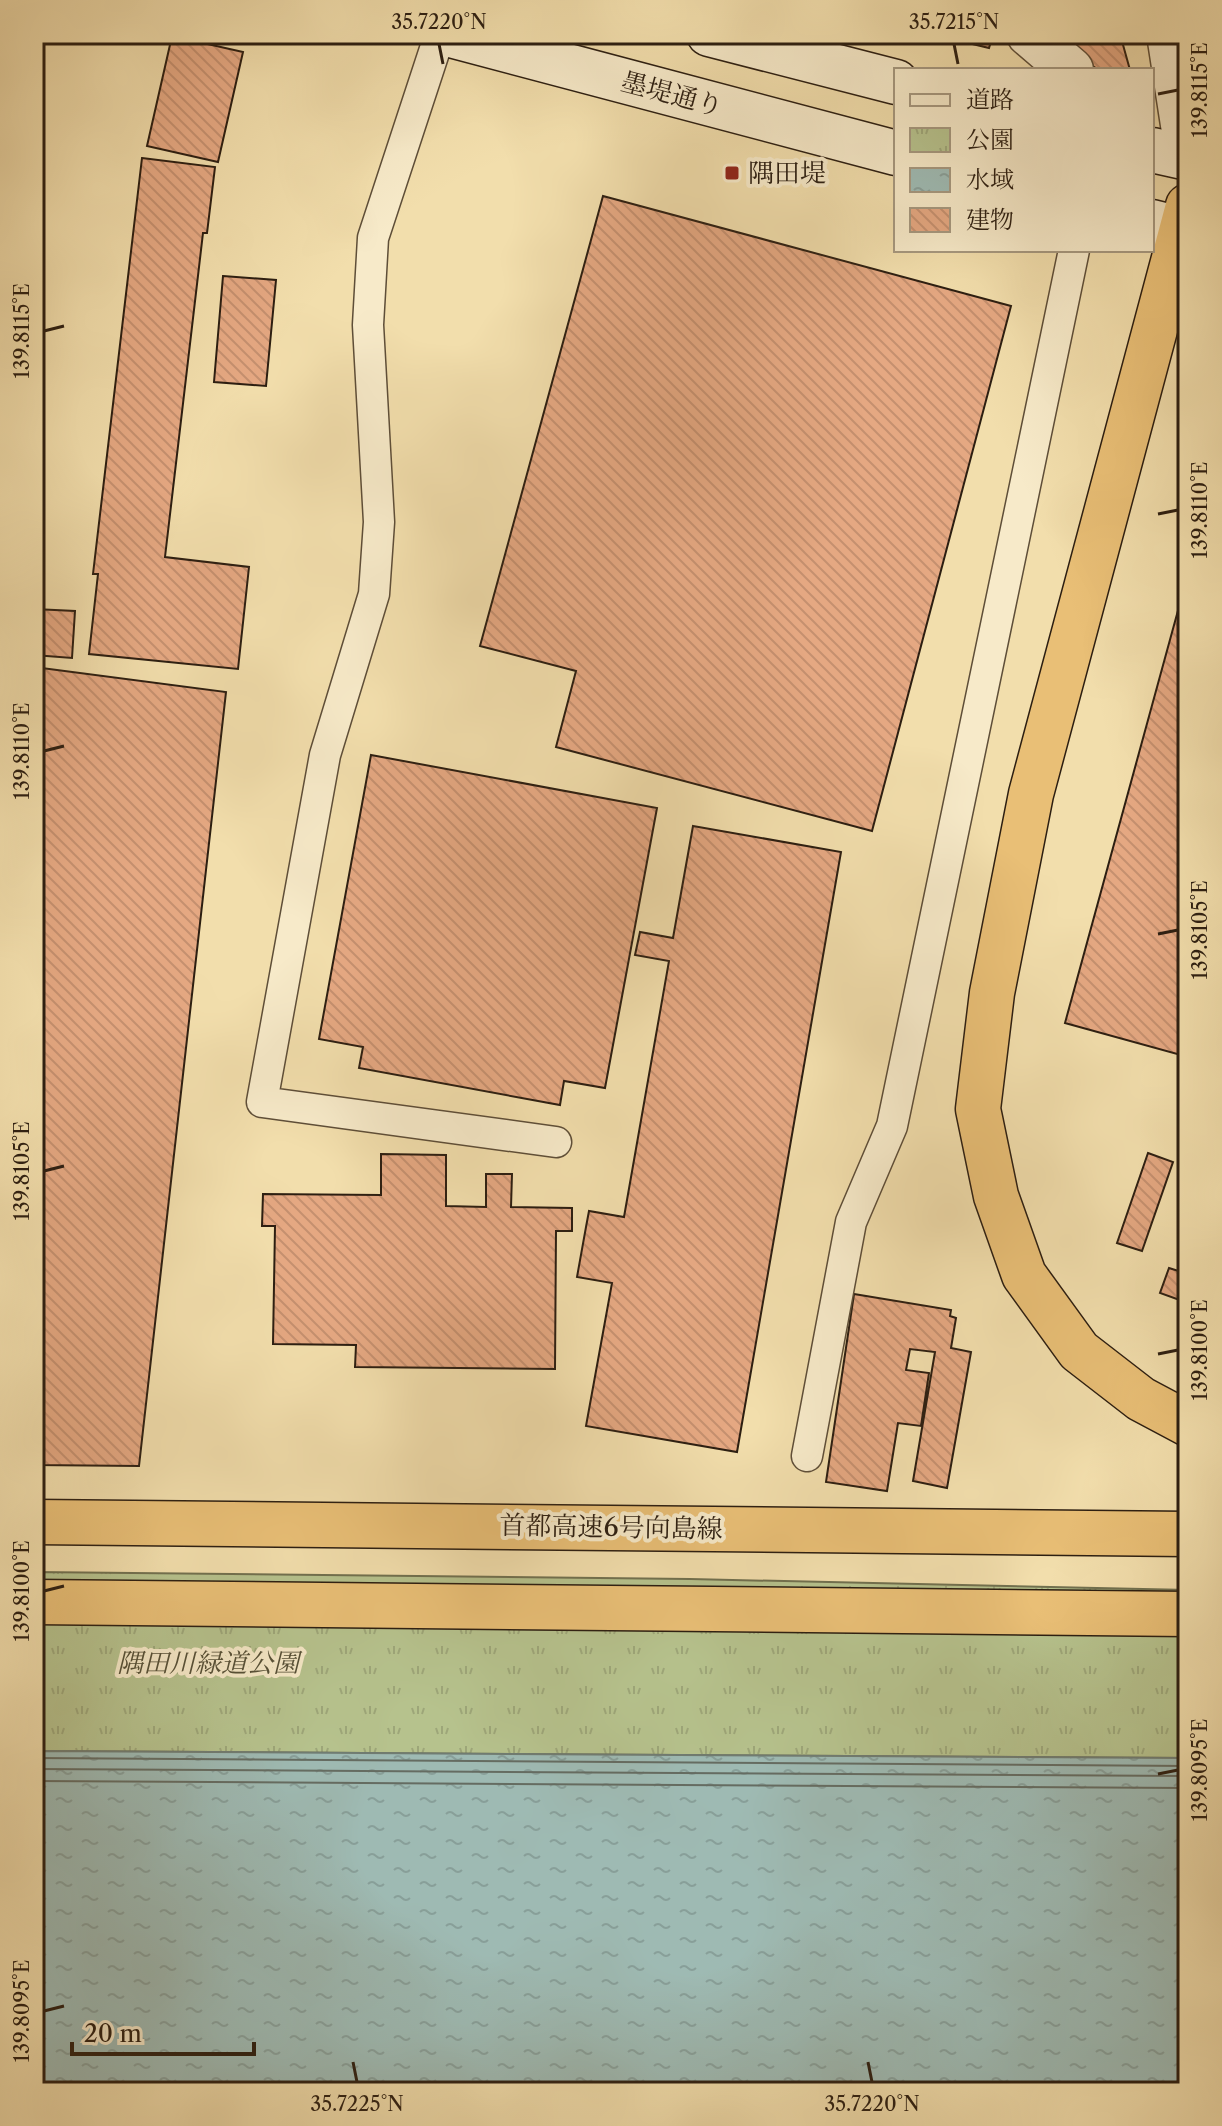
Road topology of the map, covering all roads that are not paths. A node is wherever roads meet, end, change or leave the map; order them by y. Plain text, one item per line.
1 (440, 34) edge
2 (447, 34) edge
3 (709, 34) edge
4 (1029, 34) edge
5 (1169, 34) edge
6 (1069, 68) edge
7 (894, 81) edge
8 (894, 152) edge
9 (1167, 153) edge
10 (1177, 222) edge
11 (1074, 252) edge
12 (556, 1142) dead end
13 (1188, 1424) edge
14 (807, 1456) dead end
15 (34, 1522) edge
16 (1188, 1534) edge
17 (34, 1602) edge
18 (913, 1611) junction
19 (1188, 1614) edge
20 (1188, 1636) edge

1 - 12 lane
2 - 8 main road, 墨堤通り
3 - 7 main road
4 - 6 main road
5 - 9 main road
10 - 13 highway
11 - 14 lane
15 - 16 highway, 首都高速6号向島線
17 - 18 highway
18 - 19 highway
18 - 20 highway

